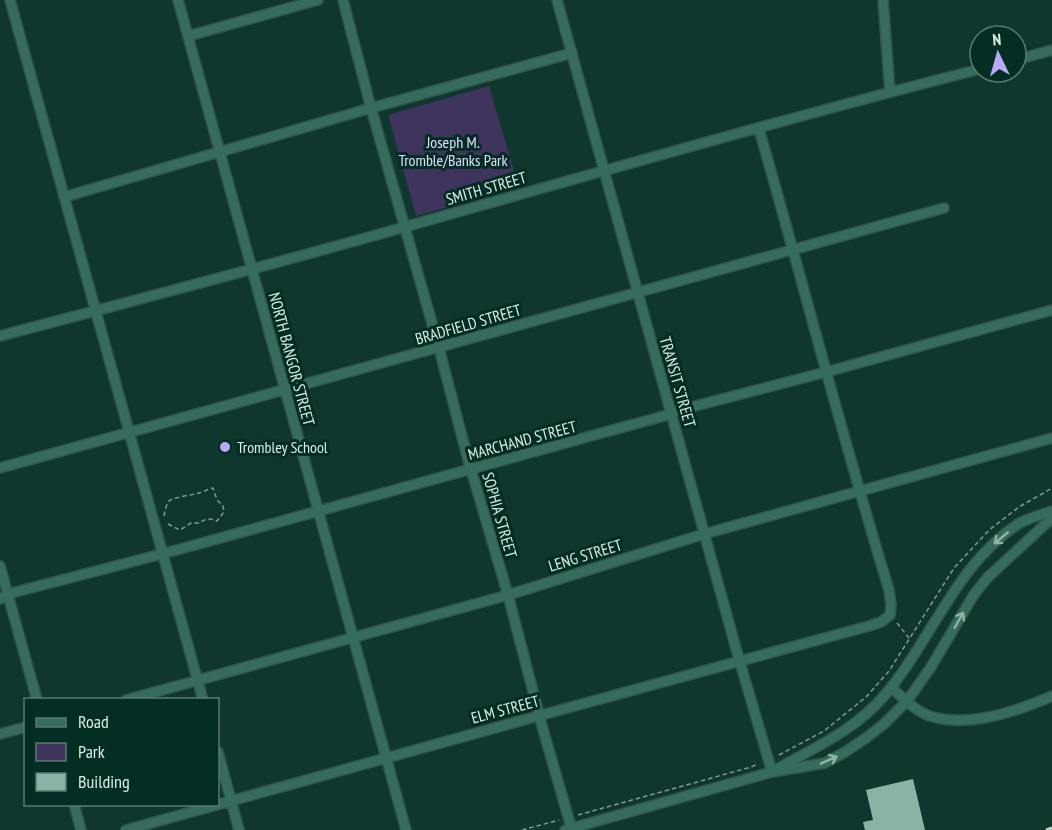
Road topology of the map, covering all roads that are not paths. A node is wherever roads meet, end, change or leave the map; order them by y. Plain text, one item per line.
1 (10, 0) edge
2 (178, 0) edge
3 (318, 0) edge
4 (343, 0) edge
5 (557, 0) edge
6 (883, 0) edge
7 (188, 36) junction
8 (1052, 50) edge
9 (572, 53) junction
10 (1028, 57) edge
11 (968, 72) edge
12 (890, 92) junction
13 (371, 108) junction
14 (759, 129) junction
15 (220, 152) junction
16 (604, 170) junction
17 (64, 197) junction
18 (944, 208) dead end
19 (405, 226) junction
20 (793, 251) junction
21 (252, 268) junction
22 (637, 292) junction
23 (1052, 310) edge
24 (95, 311) junction
25 (0, 336) edge
26 (439, 348) junction
27 (826, 372) junction
28 (285, 390) junction
29 (671, 414) junction
30 (129, 432) junction
31 (1052, 438) edge
32 (0, 468) edge
33 (471, 469) junction
34 (859, 492) junction
35 (1052, 511) edge
36 (317, 512) junction
37 (1052, 518) edge
38 (704, 534) junction
39 (163, 554) junction
40 (0, 566) edge
41 (507, 595) junction
42 (4, 597) edge
43 (353, 638) junction
44 (739, 661) junction
45 (198, 680) junction
46 (891, 687) junction
47 (1052, 696) edge
48 (38, 698) edge
49 (130, 698) edge
50 (203, 698) edge
51 (907, 701) junction
52 (539, 715) junction
53 (24, 728) edge
54 (0, 734) edge
55 (219, 756) edge
56 (385, 758) junction
57 (772, 772) junction
58 (231, 801) junction
59 (219, 804) edge
60 (75, 806) edge
61 (213, 806) edge
62 (570, 829) edge
63 (81, 830) edge
64 (126, 830) edge
65 (239, 830) edge
66 (406, 830) edge

1 - 17 street
2 - 7 street, NORTH BANGOR STREET
3 - 7 street
4 - 13 street, SOPHIA STREET
5 - 9 street, TRANSIT STREET
6 - 12 street
7 - 15 street, NORTH BANGOR STREET
8 - 10 street
9 - 13 street
9 - 16 street, TRANSIT STREET
11 - 12 street, SMITH STREET
12 - 14 street, SMITH STREET
13 - 15 street
13 - 19 street, SOPHIA STREET
14 - 16 street, SMITH STREET
14 - 20 street
15 - 17 street
15 - 21 street, NORTH BANGOR STREET
16 - 19 street, SMITH STREET
16 - 22 street, TRANSIT STREET
17 - 24 street
18 - 20 street, BRADFIELD STREET
19 - 21 street, SMITH STREET
19 - 26 street, SOPHIA STREET
20 - 22 street, BRADFIELD STREET
20 - 27 street
21 - 24 street, SMITH STREET
21 - 28 street, NORTH BANGOR STREET
22 - 26 street, BRADFIELD STREET
22 - 29 street, TRANSIT STREET
23 - 27 street, MARCHAND STREET
24 - 25 street, SMITH STREET
24 - 30 street
26 - 28 street, BRADFIELD STREET
26 - 33 street, SOPHIA STREET
27 - 29 street, MARCHAND STREET
27 - 34 street
28 - 30 street, BRADFIELD STREET
28 - 36 street, NORTH BANGOR STREET
29 - 33 street, MARCHAND STREET
29 - 38 street, TRANSIT STREET
30 - 32 street, BRADFIELD STREET
30 - 39 street
31 - 34 street, LENG STREET
33 - 36 street, MARCHAND STREET
33 - 41 street, SOPHIA STREET
34 - 38 street, LENG STREET
34 - 44 street, ELM STREET
35 -> 46 street
36 - 39 street, MARCHAND STREET
36 - 43 street, NORTH BANGOR STREET
51 -> 37 street
38 - 41 street, LENG STREET
38 - 44 street, TRANSIT STREET
39 - 42 street, MARCHAND STREET
39 - 45 street
40 - 42 street
41 - 43 street, LENG STREET
41 - 52 street, SOPHIA STREET
42 - 48 street
43 - 45 street, LENG STREET
43 - 56 street, NORTH BANGOR STREET
44 - 52 street, ELM STREET
44 - 57 street, TRANSIT STREET
45 - 49 street, LENG STREET
45 - 50 street
46 - 51 street
46 - 57 street
47 - 51 street
57 -> 51 street
52 - 56 street, ELM STREET
52 - 62 street, SOPHIA STREET
53 - 54 street
55 - 58 street
56 - 58 street, ELM STREET
56 - 66 street, NORTH BANGOR STREET
57 - 62 street
58 - 59 street, ELM STREET
58 - 65 street
60 - 63 street
61 - 64 street, ELM STREET

